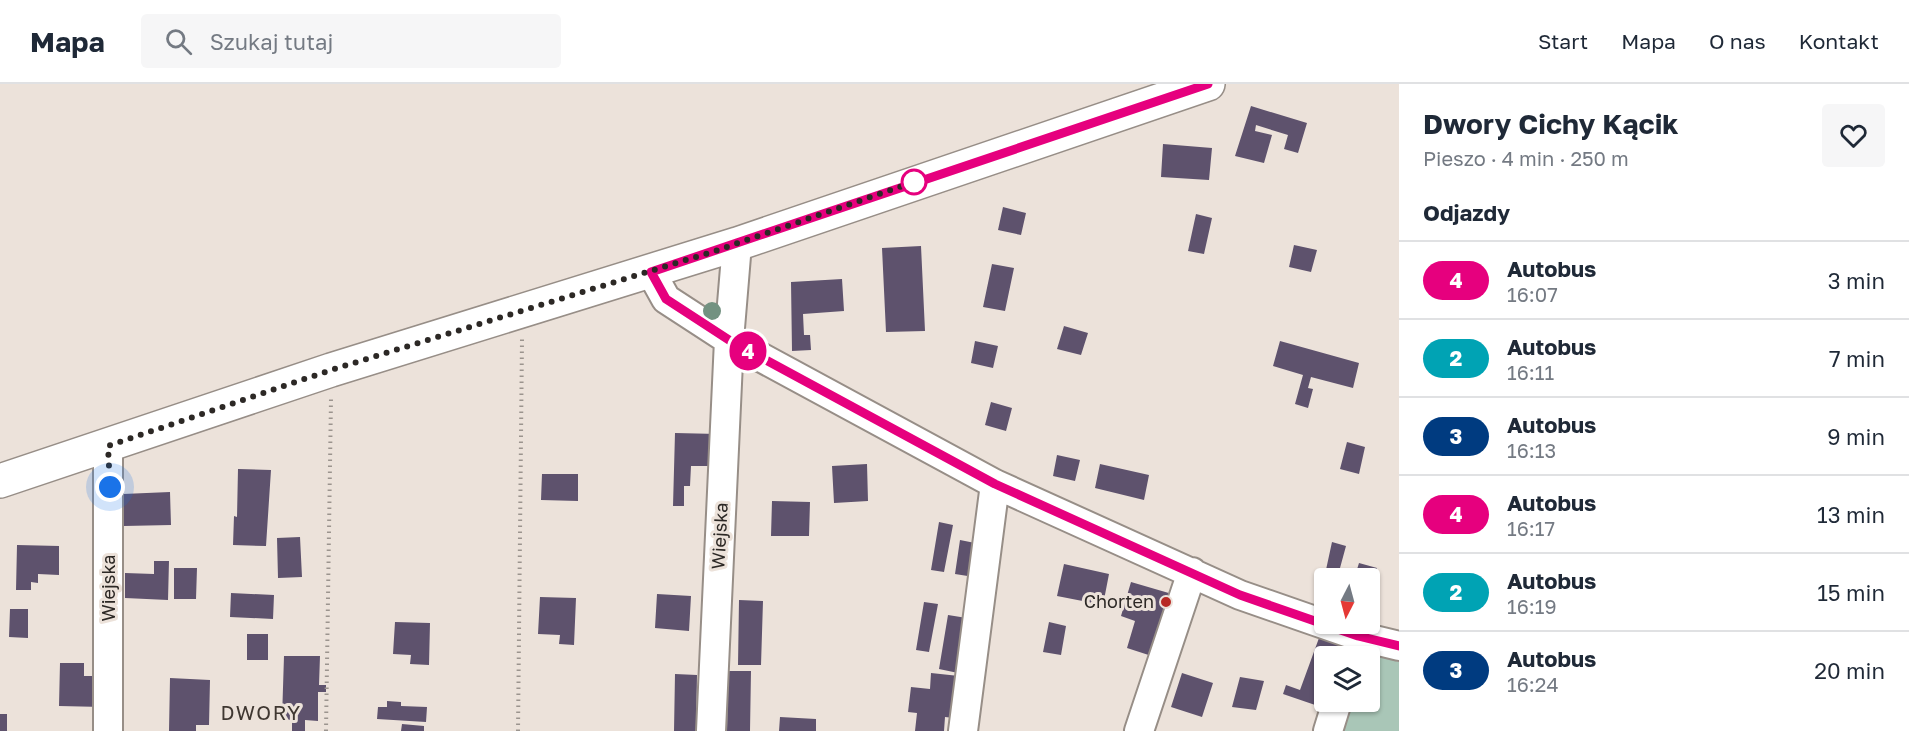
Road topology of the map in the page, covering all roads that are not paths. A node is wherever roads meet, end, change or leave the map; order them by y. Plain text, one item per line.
1 (1208, 84) edge
2 (736, 244) junction
3 (651, 272) junction
4 (729, 340) junction
5 (108, 446) junction
6 (0, 481) edge
7 (995, 484) junction
8 (1192, 572) junction
9 (1397, 639) edge
10 (1354, 646) edge
11 (1334, 712) edge
12 (108, 731) edge
13 (711, 731) edge
14 (963, 731) edge
15 (1139, 731) edge
16 (1328, 731) edge

1 - 2 street
2 - 3 street
2 - 4 street, Wiejska
3 - 4 street
3 - 5 street
4 - 7 street
4 - 13 street, Wiejska
5 - 6 street
5 - 12 street, Wiejska
7 - 8 street
7 - 14 street
8 - 10 street
8 - 15 street
9 - 10 street
11 - 16 street

